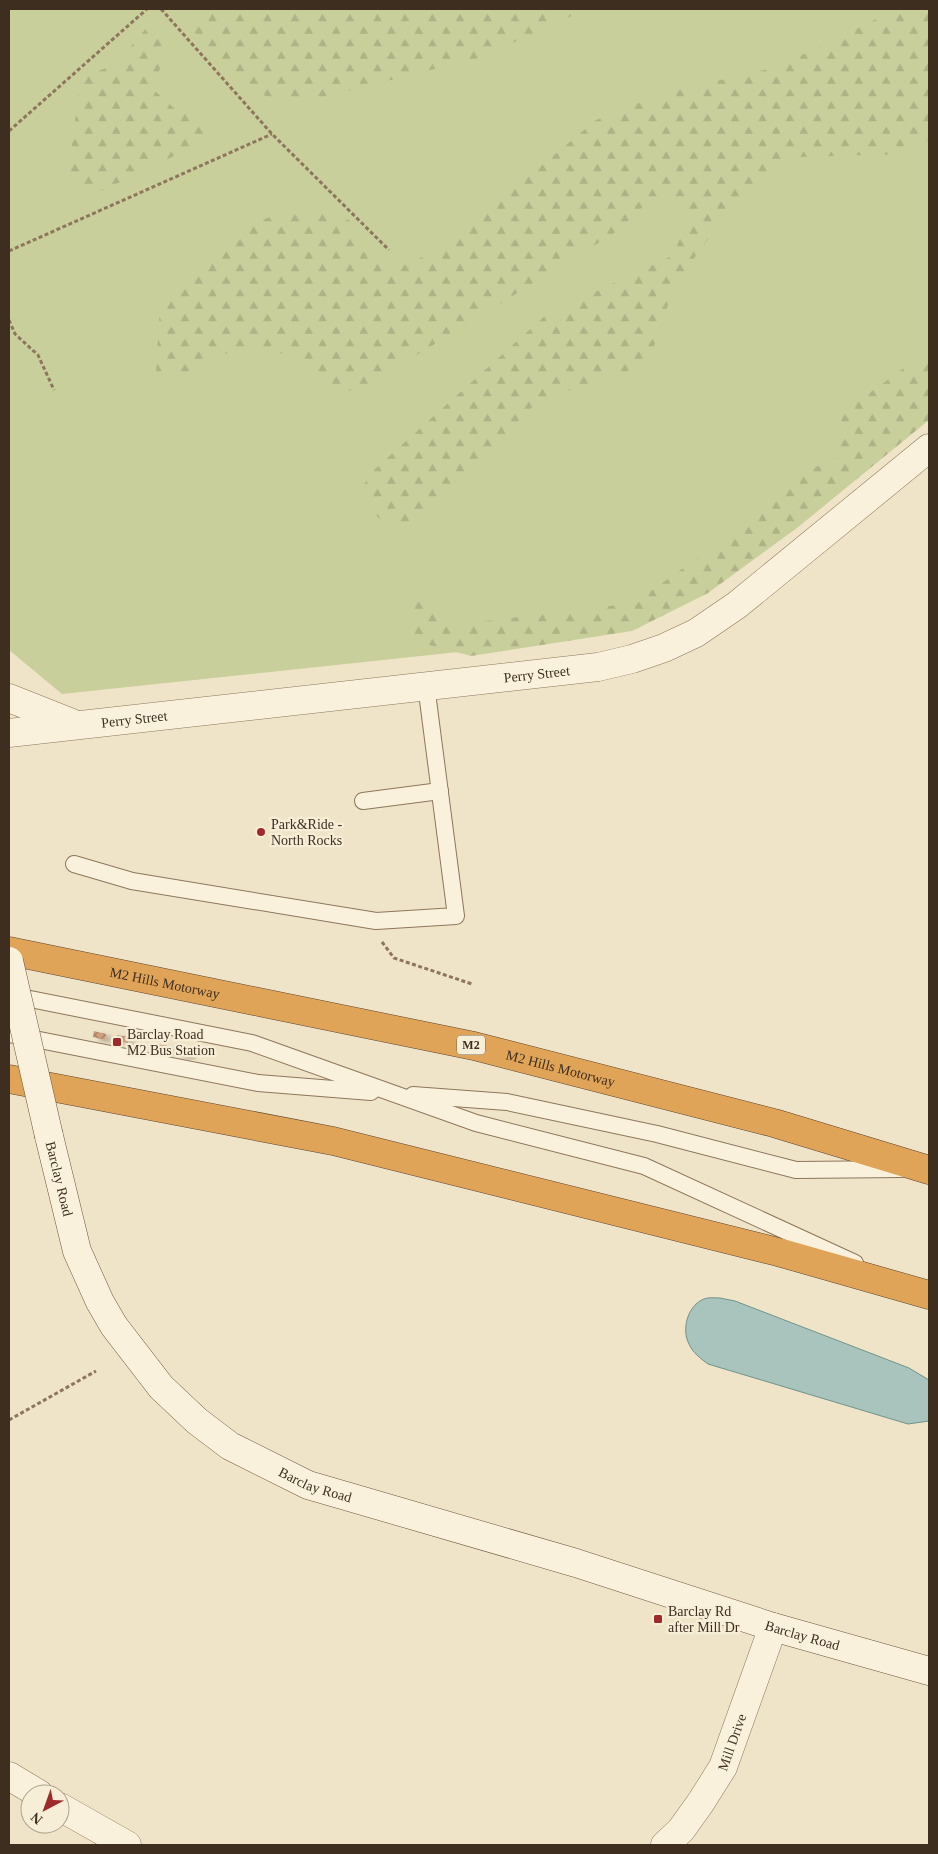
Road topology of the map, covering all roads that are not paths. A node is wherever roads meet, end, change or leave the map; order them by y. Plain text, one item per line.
1 (929, 448) edge
2 (426, 685) junction
3 (9, 698) edge
4 (76, 725) junction
5 (9, 733) edge
6 (440, 791) junction
7 (363, 801) dead end
8 (74, 864) dead end
9 (9, 951) edge
10 (9, 961) edge
11 (9, 995) edge
12 (9, 1034) edge
13 (9, 1079) edge
14 (393, 1093) junction
15 (927, 1170) edge
16 (923, 1293) edge
17 (773, 1627) junction
18 (929, 1671) edge
19 (9, 1776) edge
20 (22, 1784) edge
21 (70, 1813) edge
22 (127, 1845) edge
23 (665, 1845) edge

1 - 2 street, Perry Street
2 - 4 street, Perry Street
2 - 6 lane
3 - 4 street, Perry Street
4 - 5 street, Perry Street
6 - 7 lane
6 - 8 lane
9 - 15 highway, M2 Hills Motorway / M2
10 - 17 street, Barclay Road, bridge
11 - 14 lane, M2
12 - 14 lane, M2
13 - 16 highway, M2
14 - 15 lane, M2
14 - 16 lane, M2
17 - 18 street, Barclay Road
17 - 23 street, Mill Drive
19 - 20 street
21 - 22 street

